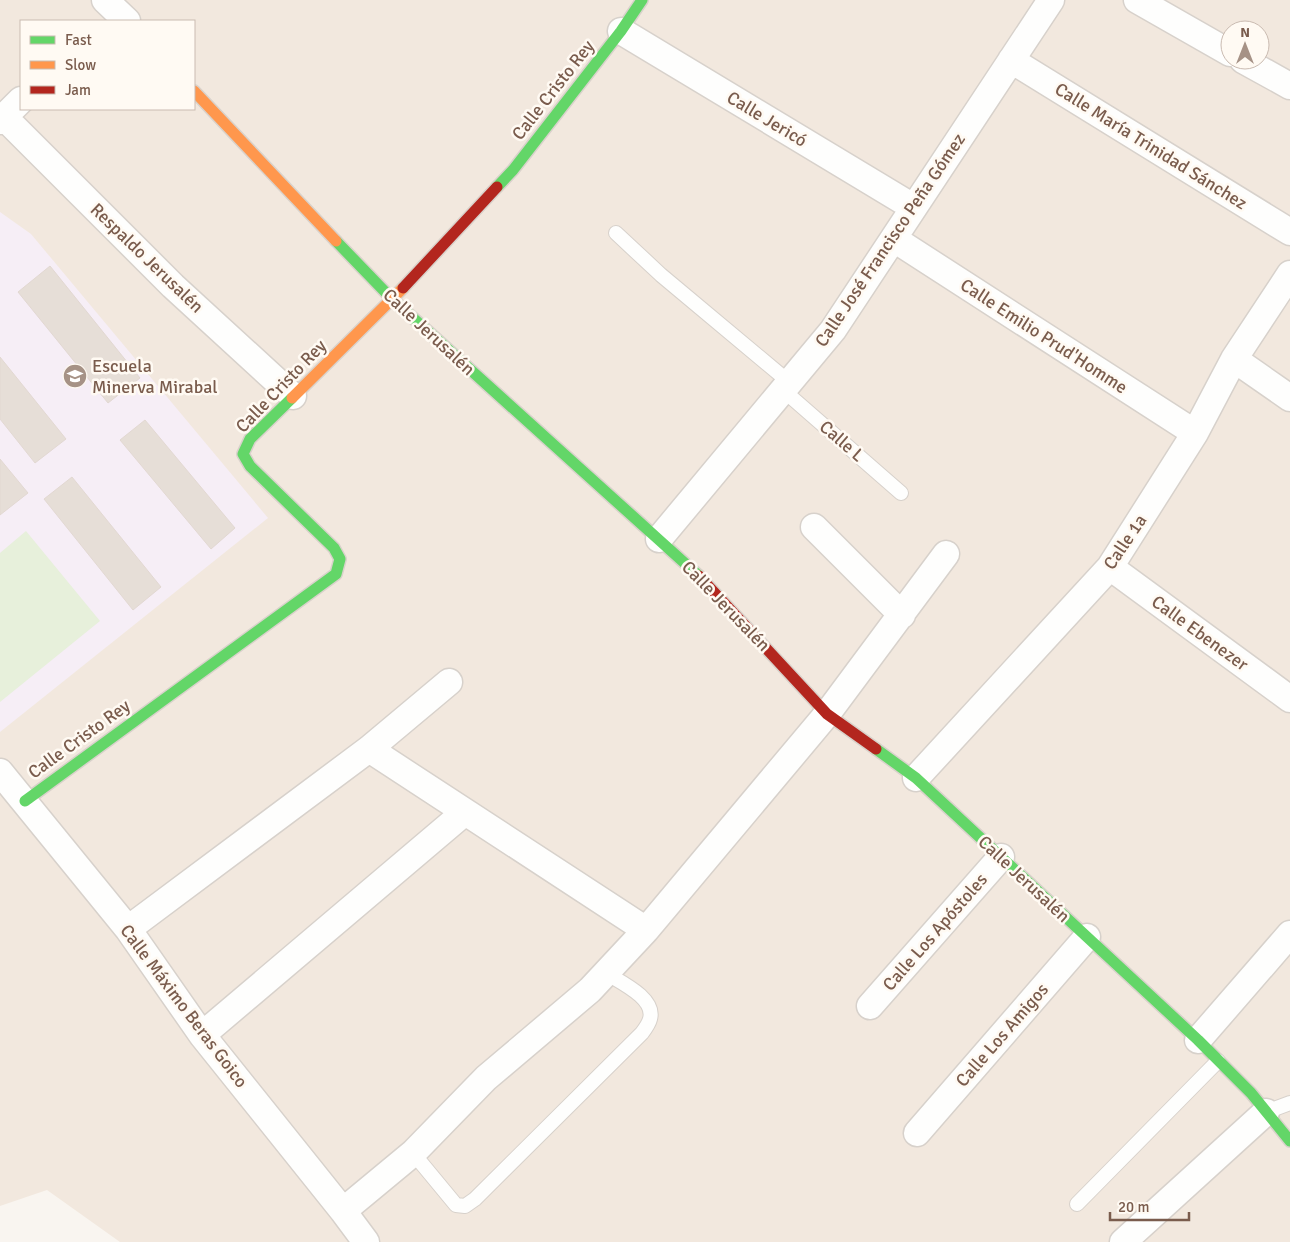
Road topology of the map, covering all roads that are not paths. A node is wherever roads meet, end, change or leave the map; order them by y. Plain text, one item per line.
1 (642, 0) edge
2 (1052, 0) edge
3 (1137, 0) edge
4 (621, 31) junction
5 (1220, 47) edge
6 (1011, 60) junction
7 (1261, 70) edge
8 (1290, 86) edge
9 (195, 92) edge
10 (8, 112) edge
11 (913, 207) junction
12 (1290, 232) edge
13 (616, 233) dead end
14 (894, 239) junction
15 (1290, 274) edge
16 (392, 299) junction
17 (1234, 359) junction
18 (786, 386) junction
19 (293, 396) junction
20 (1290, 398) edge
21 (1195, 432) junction
22 (901, 493) dead end
23 (814, 527) dead end
24 (659, 539) junction
25 (946, 554) dead end
26 (1110, 567) junction
27 (902, 615) junction
28 (449, 682) dead end
29 (1290, 699) edge
30 (827, 714) junction
31 (369, 749) junction
32 (0, 772) edge
33 (916, 778) junction
34 (24, 801) junction
35 (465, 812) junction
36 (1001, 857) junction
37 (128, 929) junction
38 (646, 930) junction
39 (1290, 934) edge
40 (1087, 937) junction
41 (606, 973) junction
42 (870, 1006) dead end
43 (202, 1035) junction
44 (1198, 1040) junction
45 (1218, 1061) junction
46 (1278, 1107) edge
47 (917, 1134) dead end
48 (1290, 1141) edge
49 (413, 1152) junction
50 (1077, 1204) dead end
51 (343, 1211) junction
52 (366, 1242) edge
53 (1123, 1242) edge

1 - 4 street, Calle Cristo Rey
2 - 6 street, Calle José Francisco Peña Gómez
3 - 5 street
4 - 11 street, Calle Jericó
4 - 16 street, Calle Cristo Rey
6 - 11 street, Calle José Francisco Peña Gómez
6 - 12 street, Calle María Trinidad Sánchez
7 - 8 street
9 - 16 street, Calle Jerusalén
10 - 19 street, Respaldo Jerusalén
11 - 14 street, Calle José Francisco Peña Gómez
13 - 18 lane, Calle L
14 - 18 street, Calle José Francisco Peña Gómez
14 - 21 street, Calle Emilio Prud'Homme
15 - 17 street, Calle 1a
16 - 19 street, Calle Cristo Rey
16 - 24 street, Calle Jerusalén
17 - 20 street
17 - 21 street, Calle 1a
18 - 22 lane, Calle L
18 - 24 street, Calle José Francisco Peña Gómez
19 - 34 street, Calle Cristo Rey
21 - 26 street, Calle 1a
23 - 27 street
24 - 30 street, Calle Jerusalén
25 - 27 street
26 - 29 street, Calle Ebenezer
26 - 33 street, Calle 1a
27 - 30 street
28 - 31 street
30 - 33 street, Calle Jerusalén
30 - 38 street
31 - 35 street
31 - 37 street
32 - 34 street, Calle Máximo Beras Goico
33 - 36 street, Calle Jerusalén
34 - 37 street, Calle Máximo Beras Goico
35 - 38 street
35 - 43 street
36 - 40 street, Calle Jerusalén
36 - 42 street, Calle Los Apóstoles
37 - 43 street, Calle Máximo Beras Goico
38 - 41 street
39 - 44 street
40 - 44 street, Calle Jerusalén
40 - 47 street, Calle Los Amigos
41 - 49 street
41 - 49 lane
43 - 51 street, Calle Máximo Beras Goico
44 - 45 street, Calle Jerusalén
45 - 46 street, Calle Jerusalén
45 - 50 lane
46 - 48 street, Calle Jerusalén
46 - 53 street
49 - 51 street
51 - 52 street, Calle Máximo Beras Goico

